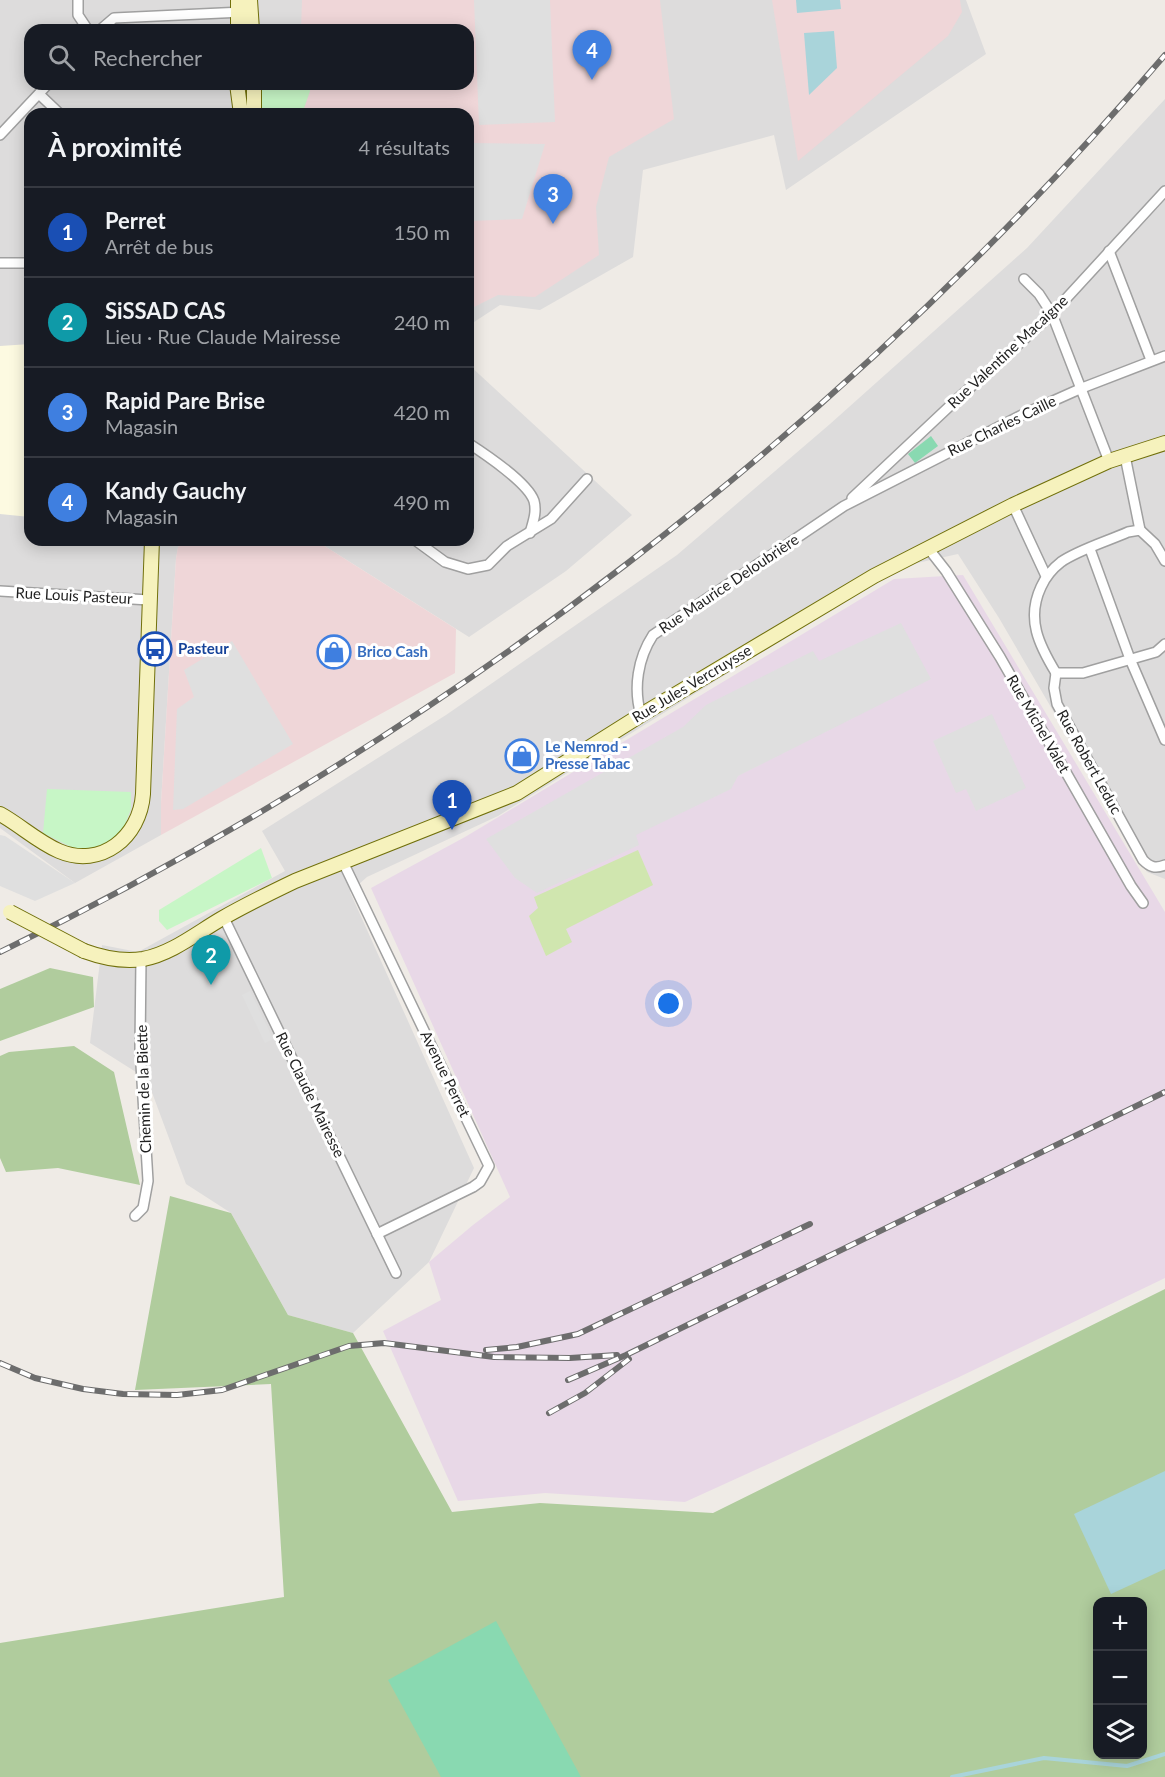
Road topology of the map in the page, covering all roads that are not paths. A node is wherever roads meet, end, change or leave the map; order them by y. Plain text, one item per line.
1 (78, 0) edge
2 (244, 6) edge
3 (84, 24) edge
4 (107, 24) edge
5 (240, 24) edge
6 (250, 24) edge
7 (43, 90) edge
8 (238, 90) edge
9 (254, 90) edge
10 (39, 94) junction
11 (26, 108) edge
12 (54, 108) edge
13 (241, 108) edge
14 (254, 108) edge
15 (24, 110) edge
16 (0, 135) edge
17 (1165, 191) edge
18 (1110, 251) junction
19 (0, 263) edge
20 (24, 263) edge
21 (1024, 279) dead end
22 (1052, 314) junction
23 (1165, 356) edge
24 (1151, 360) junction
25 (1082, 388) junction
26 (1165, 443) edge
27 (474, 448) edge
28 (1125, 456) junction
29 (1109, 461) junction
30 (587, 479) dead end
31 (1012, 505) junction
32 (844, 506) junction
33 (1140, 530) junction
34 (530, 533) junction
35 (152, 546) edge
36 (423, 546) edge
37 (928, 548) junction
38 (1090, 549) junction
39 (1165, 561) edge
40 (1046, 576) junction
41 (0, 591) edge
42 (149, 600) junction
43 (1165, 644) edge
44 (1130, 659) junction
45 (1056, 673) junction
46 (641, 715) junction
47 (1165, 740) edge
48 (0, 814) edge
49 (343, 862) junction
50 (1165, 865) edge
51 (1143, 903) dead end
52 (5, 909) edge
53 (224, 918) junction
54 (141, 959) junction
55 (135, 1216) dead end
56 (377, 1234) junction
57 (396, 1273) dead end

1 - 3 street
2 - 4 street
2 - 5 main road
2 - 6 main road
7 - 10 street
8 - 13 main road
9 - 14 main road
10 - 11 street
10 - 12 street
15 - 16 street
17 - 18 street, Rue Valentine Macaigne
18 - 22 street, Rue Valentine Macaigne
18 - 24 street
19 - 20 street
21 - 22 street
22 - 25 street
22 - 32 street, Rue Valentine Macaigne
23 - 24 street, Rue Charles Caille
24 - 25 street, Rue Charles Caille
25 - 29 street
25 - 32 street, Rue Charles Caille
26 - 28 main road, Rue Jules Vercruysse
27 - 34 street
28 - 29 main road, Rue Jules Vercruysse
28 - 33 street
29 - 31 main road, Rue Jules Vercruysse
30 - 34 street
31 - 37 main road, Rue Jules Vercruysse
31 - 40 street
32 - 46 street, Rue Maurice Deloubrière
33 - 38 street
33 - 39 street
34 - 36 street
35 - 42 main road
37 - 46 main road, Rue Jules Vercruysse
37 - 51 street, Rue Michel Valet
38 - 40 street
38 - 44 street
40 - 45 street
41 - 42 street, Rue Louis Pasteur
42 - 48 main road
43 - 44 street
44 - 45 street
44 - 47 street
45 - 50 street, Rue Robert Leduc
46 - 49 main road, Rue Jules Vercruysse
49 - 53 main road, Rue Jules Vercruysse
49 - 56 street, Avenue Perret
52 - 54 main road, Rue Jules Vercruysse, bridge
53 - 54 main road, Rue Jules Vercruysse
53 - 56 street, Rue Claude Mairesse
54 - 55 street, Chemin de la Biette
56 - 57 street, Rue Claude Mairesse

